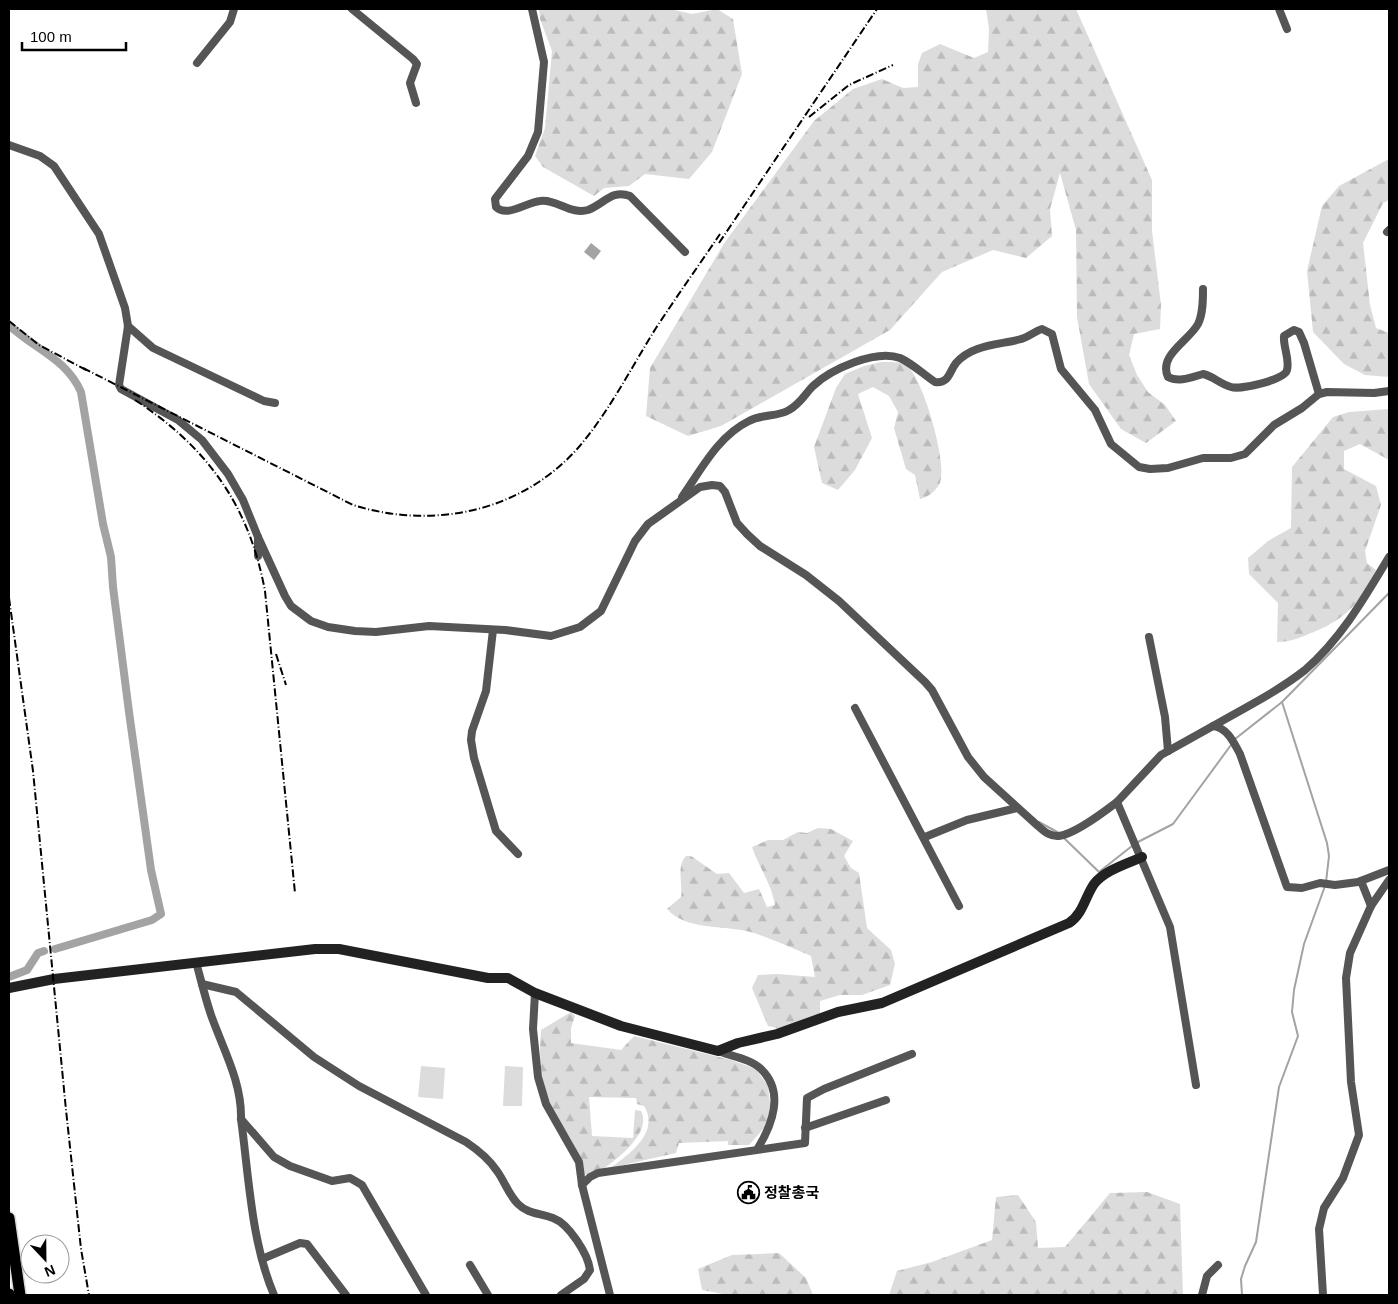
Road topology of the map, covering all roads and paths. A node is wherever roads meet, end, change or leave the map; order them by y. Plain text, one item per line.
1 (234, 9) edge
2 (352, 9) edge
3 (532, 9) edge
4 (1279, 9) edge
5 (1287, 29) dead end
6 (197, 63) dead end
7 (416, 103) dead end
8 (9, 145) edge
9 (685, 252) dead end
10 (1203, 289) dead end
11 (128, 326) junction
12 (1389, 391) edge
13 (1320, 394) junction
14 (275, 403) dead end
15 (680, 500) junction
16 (258, 537) junction
17 (258, 556) dead end
18 (1389, 557) edge
19 (493, 630) junction
20 (1149, 637) dead end
21 (855, 708) dead end
22 (1213, 726) junction
23 (1168, 751) junction
24 (1117, 802) junction
25 (1018, 808) junction
26 (924, 837) junction
27 (518, 854) dead end
28 (1142, 857) junction
29 (1389, 870) edge
30 (1389, 880) edge
31 (1361, 881) junction
32 (959, 906) dead end
33 (1371, 906) junction
34 (196, 962) junction
35 (202, 984) junction
36 (9, 988) edge
37 (535, 993) junction
38 (718, 1051) junction
39 (912, 1054) dead end
40 (1196, 1085) dead end
41 (886, 1100) dead end
42 (242, 1119) junction
43 (806, 1128) junction
44 (758, 1148) junction
45 (582, 1185) junction
46 (9, 1218) edge
47 (262, 1258) junction
48 (1218, 1264) dead end
49 (470, 1265) dead end
50 (20, 1295) edge
51 (274, 1295) edge
52 (346, 1295) edge
53 (426, 1295) edge
54 (488, 1295) edge
55 (561, 1295) edge
56 (610, 1295) edge
57 (1202, 1295) edge
58 (1323, 1295) edge

1 - 6 street
2 - 7 street
3 - 9 street
4 - 5 street
8 - 11 street
10 - 13 street
11 - 14 street
11 - 16 street
12 - 13 street
13 - 15 street
15 - 19 street
15 - 25 street
16 - 17 street
16 - 19 street
18 - 22 street
19 - 27 street
20 - 23 street
21 - 26 street
22 - 23 street
22 - 31 street
23 - 24 street
24 - 25 street
24 - 28 street
25 - 26 street
26 - 32 street
28 - 38 street
28 - 40 street
29 - 31 street
30 - 33 street
31 - 33 street
33 - 58 street
34 - 35 street
34 - 36 street
34 - 37 street
35 - 42 street
35 - 55 street
37 - 38 street
37 - 45 street
38 - 44 street
39 - 43 street
41 - 43 street
42 - 47 street
42 - 53 street
43 - 44 street
44 - 45 street
45 - 56 street
46 - 50 main road
47 - 51 street
47 - 52 street
48 - 57 street
49 - 54 street

